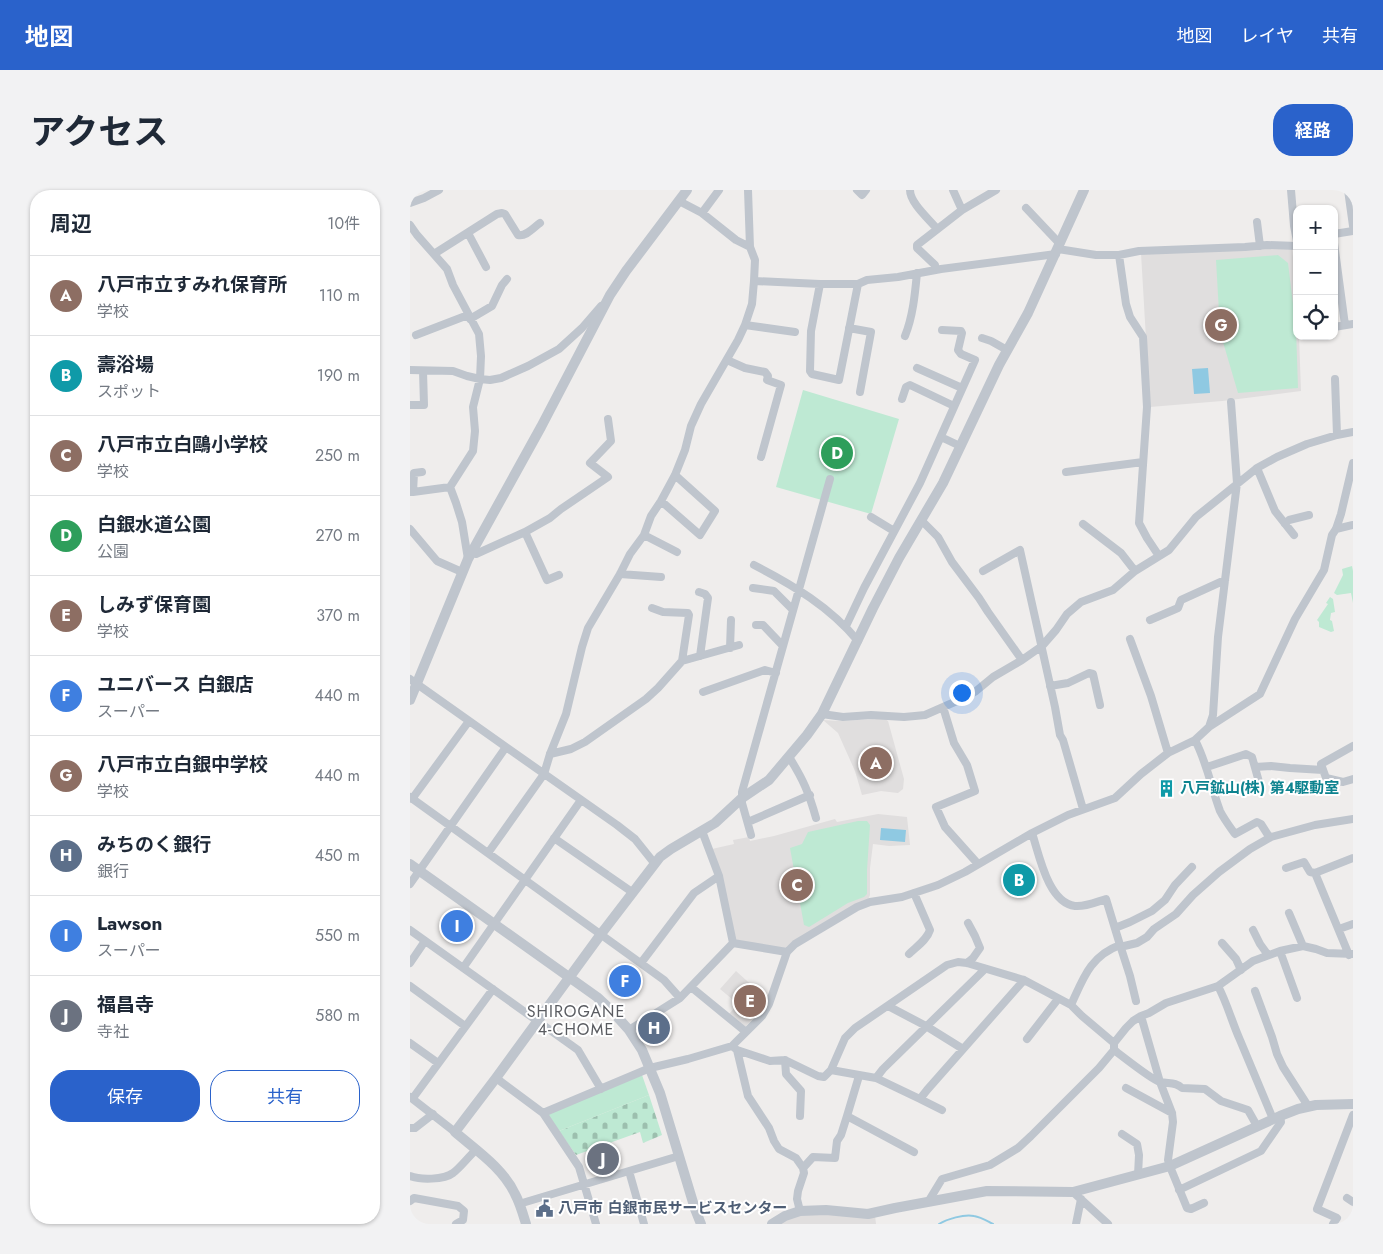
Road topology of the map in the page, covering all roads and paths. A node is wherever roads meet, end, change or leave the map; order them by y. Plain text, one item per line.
1 (439, 190) edge
2 (720, 190) edge
3 (748, 190) edge
4 (857, 190) edge
5 (866, 190) edge
6 (910, 190) edge
7 (953, 190) edge
8 (996, 190) edge
9 (1084, 190) edge
10 (1291, 190) edge
11 (1348, 190) edge
12 (682, 194) edge
13 (410, 203) edge
14 (1026, 208) dead end
15 (962, 210) junction
16 (702, 213) junction
17 (1293, 214) edge
18 (1257, 222) dead end
19 (540, 223) dead end
20 (410, 225) edge
21 (1353, 226) edge
22 (937, 229) junction
23 (1353, 231) edge
24 (468, 233) junction
25 (1338, 233) edge
26 (1260, 246) junction
27 (1293, 246) edge
28 (750, 247) junction
29 (1058, 249) junction
30 (1335, 250) edge
31 (434, 254) junction
32 (1118, 255) junction
33 (486, 267) dead end
34 (936, 270) junction
35 (917, 273) junction
36 (507, 279) dead end
37 (754, 281) junction
38 (820, 284) junction
39 (858, 284) junction
40 (610, 295) junction
41 (469, 317) junction
42 (1349, 324) edge
43 (745, 325) junction
44 (849, 328) junction
45 (942, 330) dead end
46 (795, 332) dead end
47 (416, 335) dead end
48 (905, 336) dead end
49 (982, 338) dead end
50 (1007, 350) junction
51 (727, 360) junction
52 (918, 368) dead end
53 (410, 370) edge
54 (424, 371) junction
55 (480, 379) junction
56 (1334, 379) dead end
57 (962, 388) junction
58 (860, 392) dead end
59 (902, 399) dead end
60 (1231, 402) dead end
61 (410, 405) edge
62 (954, 406) junction
63 (608, 419) dead end
64 (1353, 432) edge
65 (1337, 435) junction
66 (941, 437) junction
67 (960, 446) junction
68 (761, 457) dead end
69 (1142, 462) junction
70 (1353, 463) edge
71 (1257, 468) junction
72 (422, 472) dead end
73 (1066, 472) dead end
74 (675, 475) junction
75 (830, 479) dead end
76 (1237, 483) junction
77 (450, 487) junction
78 (411, 492) edge
79 (661, 501) junction
80 (1309, 515) dead end
81 (871, 518) dead end
82 (922, 520) junction
83 (1083, 524) dead end
84 (1285, 524) junction
85 (1353, 525) edge
86 (1336, 528) junction
87 (410, 529) edge
88 (894, 531) junction
89 (525, 532) junction
90 (644, 535) junction
91 (1294, 535) dead end
92 (676, 552) dead end
93 (470, 556) junction
94 (1159, 556) junction
95 (754, 565) dead end
96 (1135, 570) junction
97 (983, 571) dead end
98 (462, 572) junction
99 (620, 574) junction
100 (559, 575) dead end
101 (661, 577) dead end
102 (1225, 580) junction
103 (753, 588) dead end
104 (799, 590) junction
105 (699, 592) dead end
106 (652, 608) dead end
107 (793, 610) junction
108 (731, 620) dead end
109 (1150, 620) dead end
110 (756, 625) dead end
111 (846, 626) junction
112 (1130, 640) dead end
113 (858, 641) junction
114 (739, 645) dead end
115 (783, 646) junction
116 (1042, 646) junction
117 (730, 648) junction
118 (700, 656) junction
119 (682, 660) junction
120 (1022, 660) junction
121 (776, 673) junction
122 (414, 681) edge
123 (1050, 686) junction
124 (704, 692) dead end
125 (410, 700) edge
126 (1100, 706) dead end
127 (943, 708) junction
128 (822, 714) junction
129 (469, 721) junction
130 (1210, 726) junction
131 (1195, 740) junction
132 (1353, 746) edge
133 (506, 747) junction
134 (1168, 753) junction
135 (550, 754) junction
136 (790, 757) junction
137 (1207, 767) junction
138 (1255, 767) junction
139 (1323, 770) junction
140 (544, 774) junction
141 (1353, 779) edge
142 (1262, 789) dead end
143 (810, 795) junction
144 (411, 798) edge
145 (742, 798) junction
146 (581, 800) junction
147 (1083, 809) junction
148 (816, 818) dead end
149 (1353, 819) edge
150 (748, 822) junction
151 (450, 827) junction
152 (702, 831) junction
153 (1032, 832) junction
154 (751, 835) dead end
155 (1271, 837) junction
156 (554, 838) junction
157 (488, 853) junction
158 (1353, 858) edge
159 (410, 864) edge
160 (655, 864) junction
161 (978, 864) junction
162 (1192, 867) dead end
163 (1286, 868) dead end
164 (419, 871) junction
165 (1315, 873) junction
166 (719, 876) junction
167 (526, 880) junction
168 (410, 884) edge
169 (632, 892) junction
170 (914, 893) junction
171 (1289, 913) dead end
172 (968, 923) dead end
173 (495, 924) junction
174 (1353, 924) edge
175 (1114, 928) junction
176 (1339, 929) junction
177 (410, 930) edge
178 (1253, 930) dead end
179 (600, 934) junction
180 (425, 941) junction
181 (733, 943) junction
182 (1222, 943) dead end
183 (1120, 946) junction
184 (1303, 946) junction
185 (1280, 951) junction
186 (786, 952) junction
187 (909, 954) dead end
188 (1351, 954) edge
189 (1268, 955) junction
190 (410, 962) edge
191 (642, 963) junction
192 (966, 963) junction
193 (463, 968) junction
194 (985, 969) junction
195 (1241, 970) junction
196 (569, 977) junction
197 (1024, 980) junction
198 (410, 986) edge
199 (1218, 986) junction
200 (691, 988) junction
201 (493, 989) junction
202 (1255, 991) dead end
203 (680, 998) junction
204 (1297, 998) dead end
205 (1058, 999) junction
206 (1136, 1001) dead end
207 (1071, 1005) junction
208 (888, 1006) junction
209 (1141, 1016) junction
210 (537, 1021) junction
211 (465, 1026) junction
212 (926, 1026) junction
213 (629, 1030) junction
214 (746, 1032) junction
215 (1027, 1039) dead end
216 (410, 1043) edge
217 (1114, 1046) junction
218 (735, 1048) junction
219 (963, 1049) junction
220 (785, 1060) junction
221 (438, 1063) junction
222 (650, 1068) junction
223 (832, 1070) junction
224 (859, 1076) junction
225 (496, 1078) junction
226 (876, 1078) junction
227 (1160, 1082) junction
228 (1126, 1088) dead end
229 (600, 1089) junction
230 (411, 1097) edge
231 (920, 1099) junction
232 (1353, 1104) edge
233 (1308, 1106) junction
234 (942, 1110) dead end
235 (543, 1113) junction
236 (1172, 1113) junction
237 (433, 1114) junction
238 (800, 1116) dead end
239 (846, 1116) junction
240 (1353, 1116) edge
241 (1276, 1118) junction
242 (1257, 1126) junction
243 (410, 1128) edge
244 (455, 1132) junction
245 (1122, 1134) dead end
246 (476, 1150) junction
247 (914, 1152) dead end
248 (679, 1156) junction
249 (1170, 1166) junction
250 (803, 1168) junction
251 (629, 1171) junction
252 (1138, 1174) junction
253 (410, 1176) edge
254 (585, 1184) junction
255 (1179, 1190) junction
256 (1077, 1196) junction
257 (410, 1201) edge
258 (928, 1202) junction
259 (1204, 1203) dead end
260 (519, 1204) junction
261 (800, 1211) junction
262 (456, 1224) edge
263 (526, 1224) edge
264 (596, 1224) edge
265 (644, 1224) edge
266 (701, 1224) edge
267 (772, 1224) edge
268 (1076, 1224) edge
269 (1108, 1224) edge
270 (1333, 1224) edge

1 - 13 street
2 - 16 street
3 - 28 street
4 - 5 street
6 - 22 street
7 - 15 street
8 - 15 street
9 - 29 street
10 - 17 street
11 - 21 street
12 - 16 street
12 - 40 street
14 - 29 street
15 - 22 street
16 - 28 street
18 - 26 street
19 - 24 street
20 - 31 street
22 - 34 street
23 - 25 street
24 - 31 street
24 - 33 street
26 - 27 street
26 - 32 street
28 - 37 street
29 - 32 street
29 - 34 street
29 - 50 street
30 - 42 street
31 - 41 street
32 - 69 street
34 - 35 street
35 - 39 street
35 - 48 street
36 - 41 street
37 - 38 street
37 - 43 street
38 - 39 street
38 - 44 street
39 - 44 street
40 - 55 street
40 - 93 street
41 - 47 street
41 - 55 street
43 - 46 street
43 - 51 street
44 - 58 street
45 - 57 street
49 - 50 street
50 - 67 street
51 - 68 street
51 - 74 street
52 - 57 street
53 - 54 street
54 - 55 street
54 - 61 street
55 - 77 street
56 - 65 street
57 - 62 street
59 - 62 street
60 - 76 street
62 - 66 street
63 - 89 street
64 - 65 street
65 - 71 street
66 - 67 street
66 - 88 street
67 - 82 street
69 - 73 street
69 - 94 street
70 - 86 street
71 - 76 street
71 - 84 street
72 - 78 street
74 - 79 street
74 - 79 street
75 - 104 street
76 - 94 street
76 - 102 street
77 - 78 street
77 - 93 street
79 - 90 street
80 - 84 street
81 - 88 street
82 - 113 street
82 - 120 street
83 - 96 street
84 - 91 street
85 - 86 street
86 - 130 street
87 - 98 street
88 - 111 street
89 - 93 street
89 - 100 street
90 - 92 street
90 - 99 street
93 - 98 street
94 - 96 street
95 - 104 street
96 - 116 street
97 - 116 street
98 - 122 street
99 - 101 street
99 - 135 street
102 - 109 street
102 - 130 street
103 - 107 street
104 - 107 street
104 - 111 street
105 - 118 street
106 - 119 street
107 - 115 street
108 - 117 street
110 - 115 street
111 - 113 street
112 - 134 street
113 - 128 street
114 - 117 street
115 - 121 street
116 - 120 street
116 - 123 street
117 - 118 street
118 - 119 street
119 - 135 street
120 - 127 street
121 - 124 street
121 - 145 street
122 - 125 street
122 - 129 street
123 - 126 street
123 - 147 street
127 - 128 street
127 - 161 street
128 - 136 street
129 - 133 street
129 - 144 street
130 - 131 street
131 - 134 street
131 - 137 street
132 - 139 street
133 - 140 street
133 - 151 street
134 - 147 street
135 - 140 street
136 - 143 street
136 - 145 street
137 - 138 street
137 - 155 street
138 - 139 street
138 - 142 street
139 - 141 street
140 - 146 street
140 - 157 street
143 - 148 street
143 - 150 street
144 - 151 street
145 - 150 street
145 - 152 street
146 - 156 street
146 - 160 street
147 - 153 street
149 - 155 street
150 - 154 street
151 - 157 street
151 - 164 street
152 - 160 street
152 - 166 street
153 - 161 street
153 - 175 street
155 - 183 street
156 - 167 street
156 - 169 street
157 - 167 street
158 - 165 street
159 - 164 street
160 - 169 street
161 - 170 street
162 - 175 street
163 - 165 street
164 - 168 street
164 - 173 street
165 - 176 street
166 - 181 street
166 - 191 street
167 - 173 street
167 - 179 street
169 - 179 street
170 - 186 street
170 - 187 street
171 - 184 street
172 - 192 street
173 - 193 street
173 - 196 street
174 - 176 street
175 - 183 street
176 - 188 street
177 - 180 street
178 - 189 street
179 - 191 street
179 - 196 street
180 - 190 street
180 - 193 street
181 - 186 street
181 - 200 street
182 - 195 street
183 - 206 street
183 - 207 street
184 - 185 street
184 - 188 street
185 - 189 street
185 - 204 street
186 - 214 street
189 - 195 street
191 - 203 street
192 - 194 street
192 - 208 street
193 - 201 street
194 - 197 street
194 - 212 street
195 - 199 street
196 - 210 street
196 - 213 street
197 - 205 street
197 - 219 street
198 - 211 street
199 - 209 street
199 - 241 street
200 - 203 street
200 - 214 street
201 - 210 street
201 - 211 street
202 - 233 street
203 - 213 street
205 - 207 street
205 - 215 street
207 - 217 street
208 - 212 street
208 - 223 street
209 - 217 street
209 - 227 street
210 - 225 street
210 - 229 street
211 - 221 street
212 - 219 street
212 - 226 street
213 - 222 street
214 - 218 street
216 - 221 street
217 - 227 street
217 - 258 street
218 - 220 street
218 - 222 street
218 - 250 street
219 - 231 street
220 - 223 street
220 - 238 street
221 - 230 street
222 - 229 street
222 - 248 street
223 - 224 street
224 - 226 street
224 - 239 street
225 - 235 street
225 - 244 street
226 - 231 street
227 - 236 street
227 - 242 street
228 - 236 street
229 - 235 street
230 - 237 street
231 - 234 street
232 - 233 street
233 - 241 street
235 - 254 street
236 - 249 street
237 - 243 street
237 - 244 street
239 - 247 street
239 - 250 street
240 - 270 street
241 - 242 street
241 - 255 street
242 - 249 street
244 - 246 street
245 - 252 street
246 - 253 street
246 - 260 street
248 - 251 street
248 - 266 street
249 - 252 street
249 - 255 street
250 - 261 street
251 - 254 street
251 - 265 street
252 - 256 street
254 - 260 street
254 - 264 street
255 - 259 street
256 - 258 street
256 - 268 street
256 - 269 street
257 - 262 street
258 - 261 street
260 - 263 street
261 - 267 street

